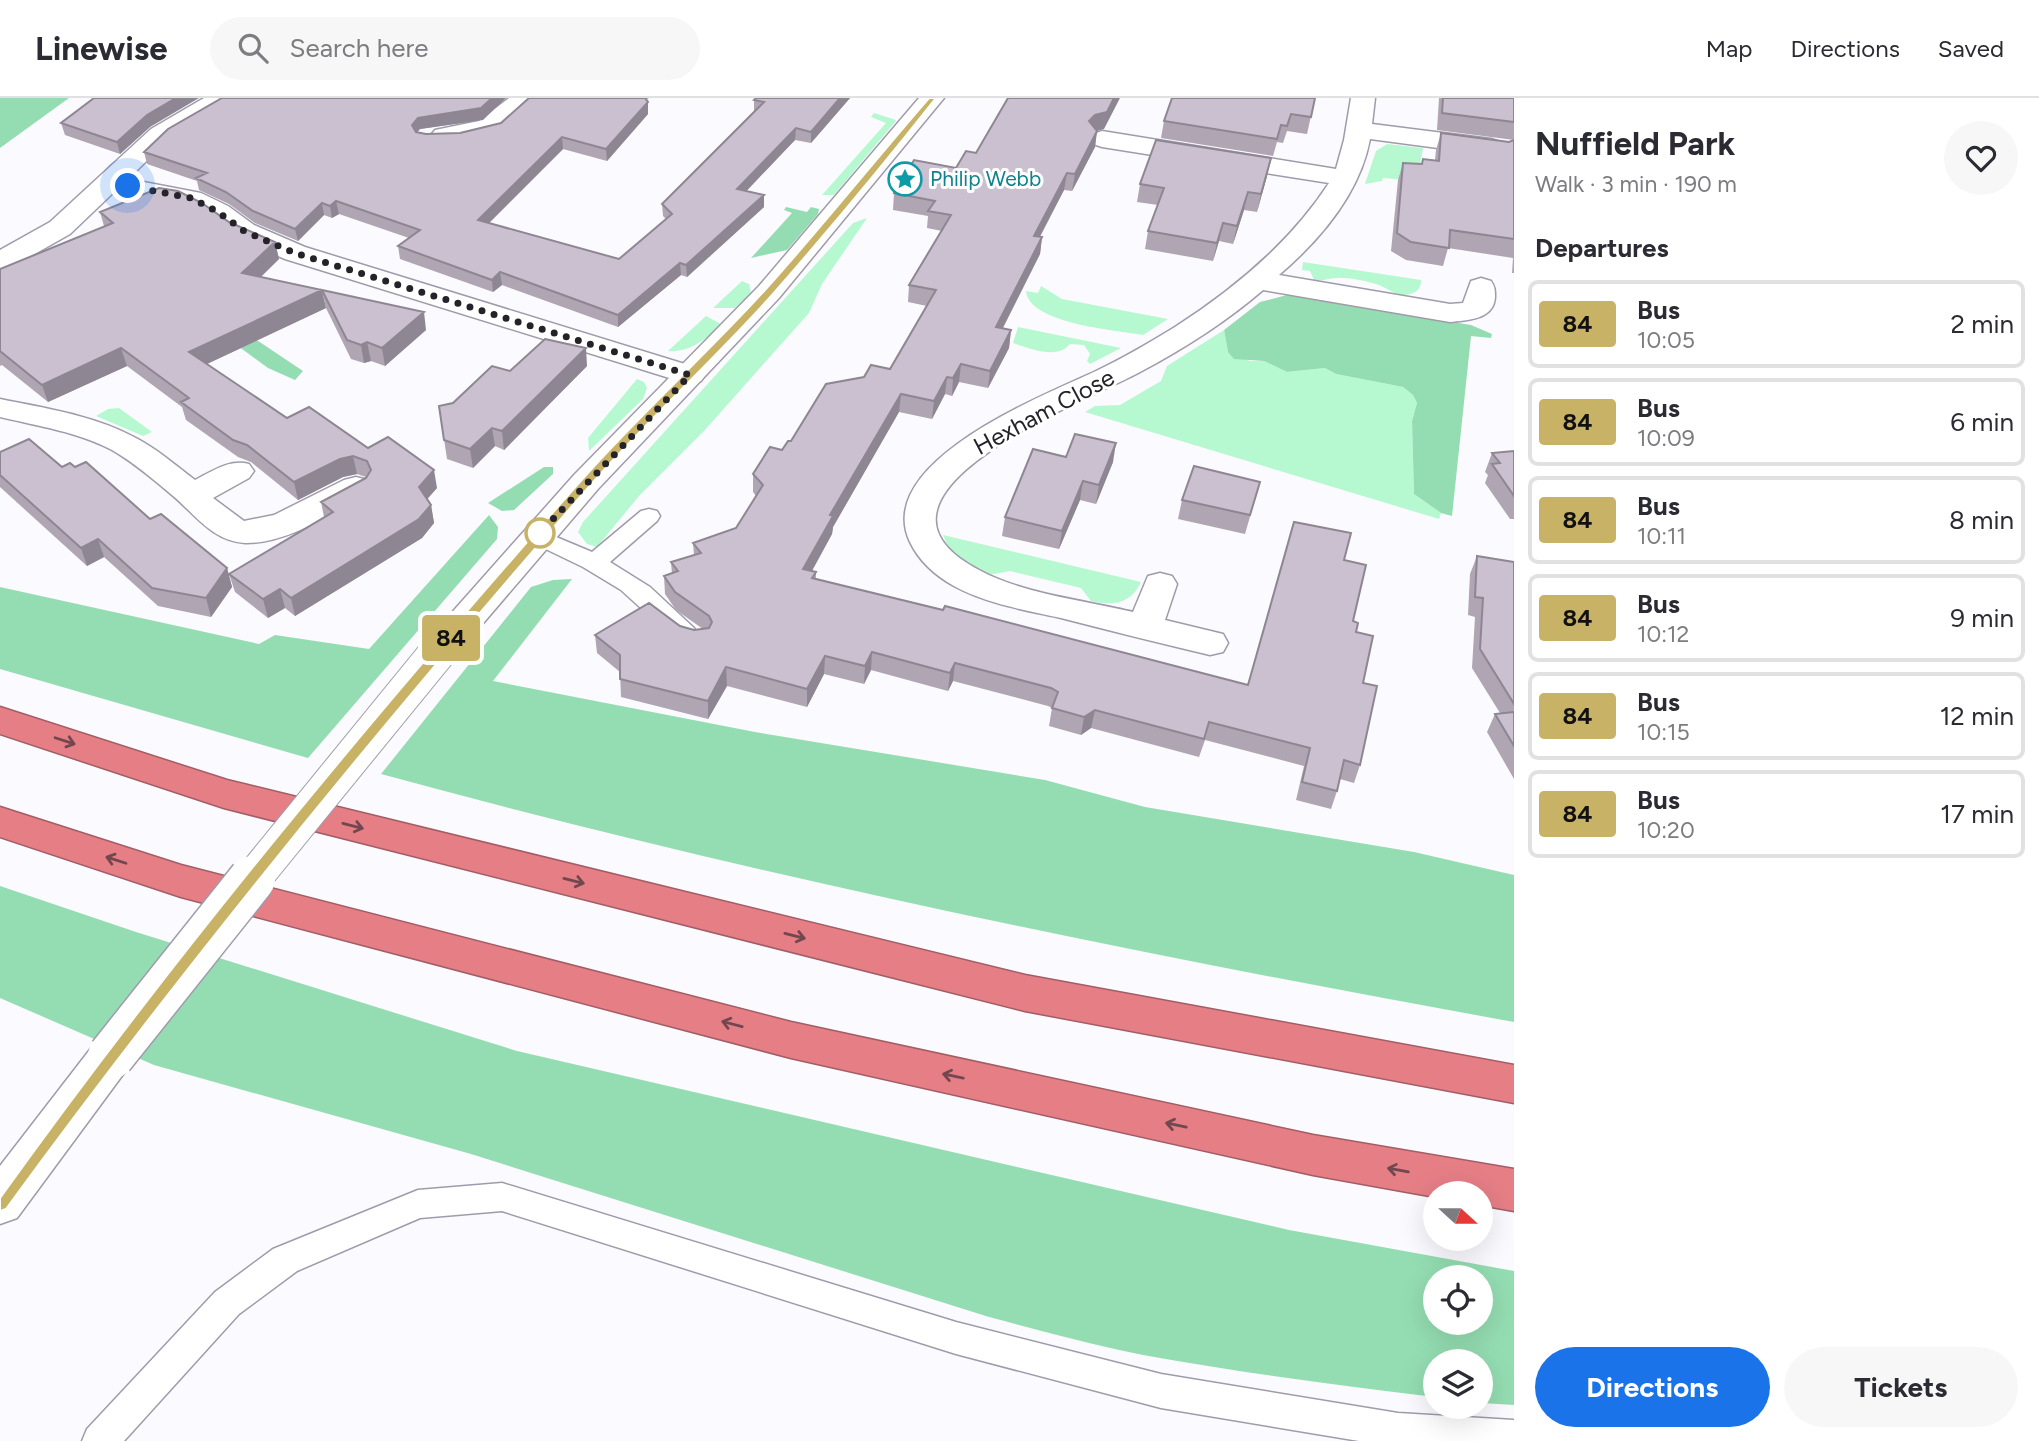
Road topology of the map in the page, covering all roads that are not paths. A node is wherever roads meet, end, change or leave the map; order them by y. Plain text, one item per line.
1 (222, 98) edge
2 (524, 98) edge
3 (932, 98) edge
4 (1363, 98) edge
5 (1359, 130) junction
6 (429, 137) edge
7 (1102, 139) dead end
8 (1504, 149) edge
9 (1345, 178) junction
10 (107, 183) junction
11 (0, 262) edge
12 (1256, 280) junction
13 (1481, 287) dead end
14 (690, 375) junction
15 (0, 408) edge
16 (239, 471) dead end
17 (356, 487) edge
18 (193, 495) junction
19 (649, 516) dead end
20 (537, 536) junction
21 (595, 562) junction
22 (1160, 584) dead end
23 (1144, 627) junction
24 (698, 639) edge
25 (1210, 643) dead end
26 (0, 720) edge
27 (0, 822) edge
28 (1514, 1083) edge
29 (1514, 1190) edge
30 (0, 1203) edge
31 (1514, 1438) edge
32 (100, 1441) edge

1 - 10 street
2 - 6 street
3 - 14 street
4 - 5 street, Hexham Close
5 - 8 street
5 - 9 street, Hexham Close
7 - 9 street
9 - 12 street, Hexham Close
10 - 11 street
10 - 14 street
12 - 13 street
12 - 23 street, Hexham Close
14 - 20 street
15 - 18 street
16 - 18 street
17 - 18 street
19 - 21 lane
20 - 21 lane
20 - 30 street, bridge
21 - 24 lane
22 - 23 street
23 - 25 street, Hexham Close
26 -> 28 highway
29 -> 27 highway
31 - 32 lane

